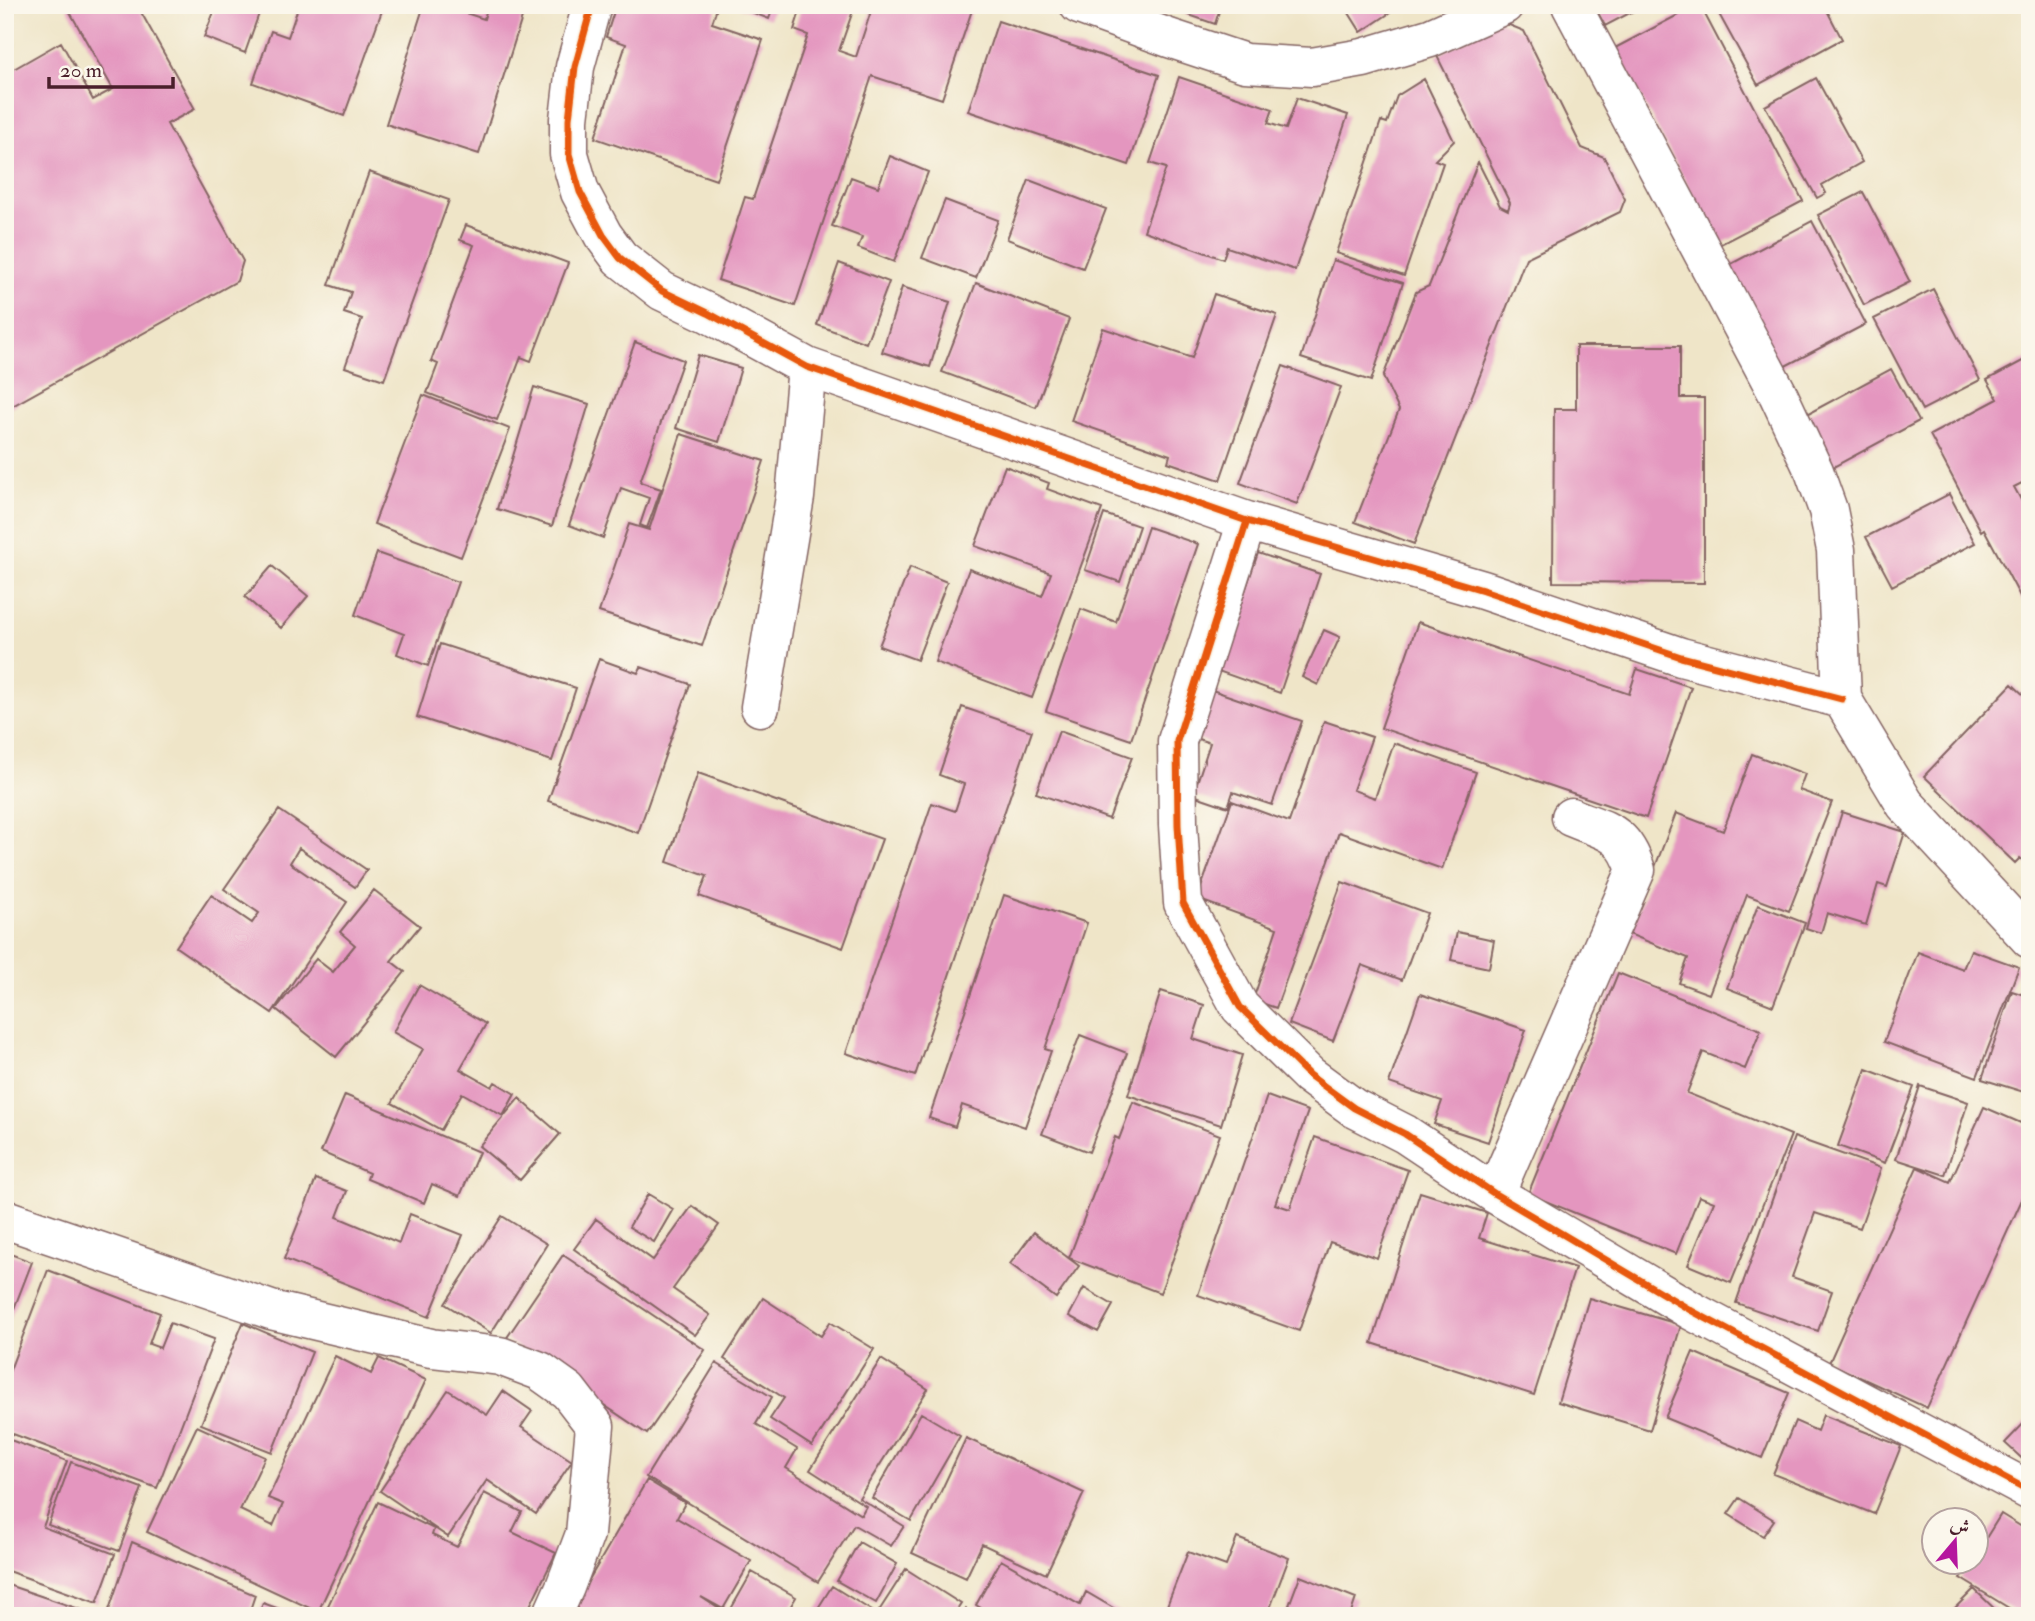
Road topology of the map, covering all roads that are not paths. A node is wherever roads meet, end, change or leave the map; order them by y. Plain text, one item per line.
1 (592, 5) edge
2 (1079, 5) edge
3 (1504, 5) edge
4 (1571, 5) edge
5 (807, 367) junction
6 (1247, 522) junction
7 (1842, 699) junction
8 (760, 707) dead end
9 (1571, 817) dead end
10 (2030, 939) edge
11 (1495, 1194) junction
12 (5, 1219) edge
13 (2030, 1491) edge
14 (552, 1616) edge

1 - 5 street
2 - 3 street
4 - 7 street
5 - 6 street
5 - 8 street
6 - 7 street
6 - 11 street
7 - 10 street
9 - 11 street
11 - 13 street
12 - 14 street

